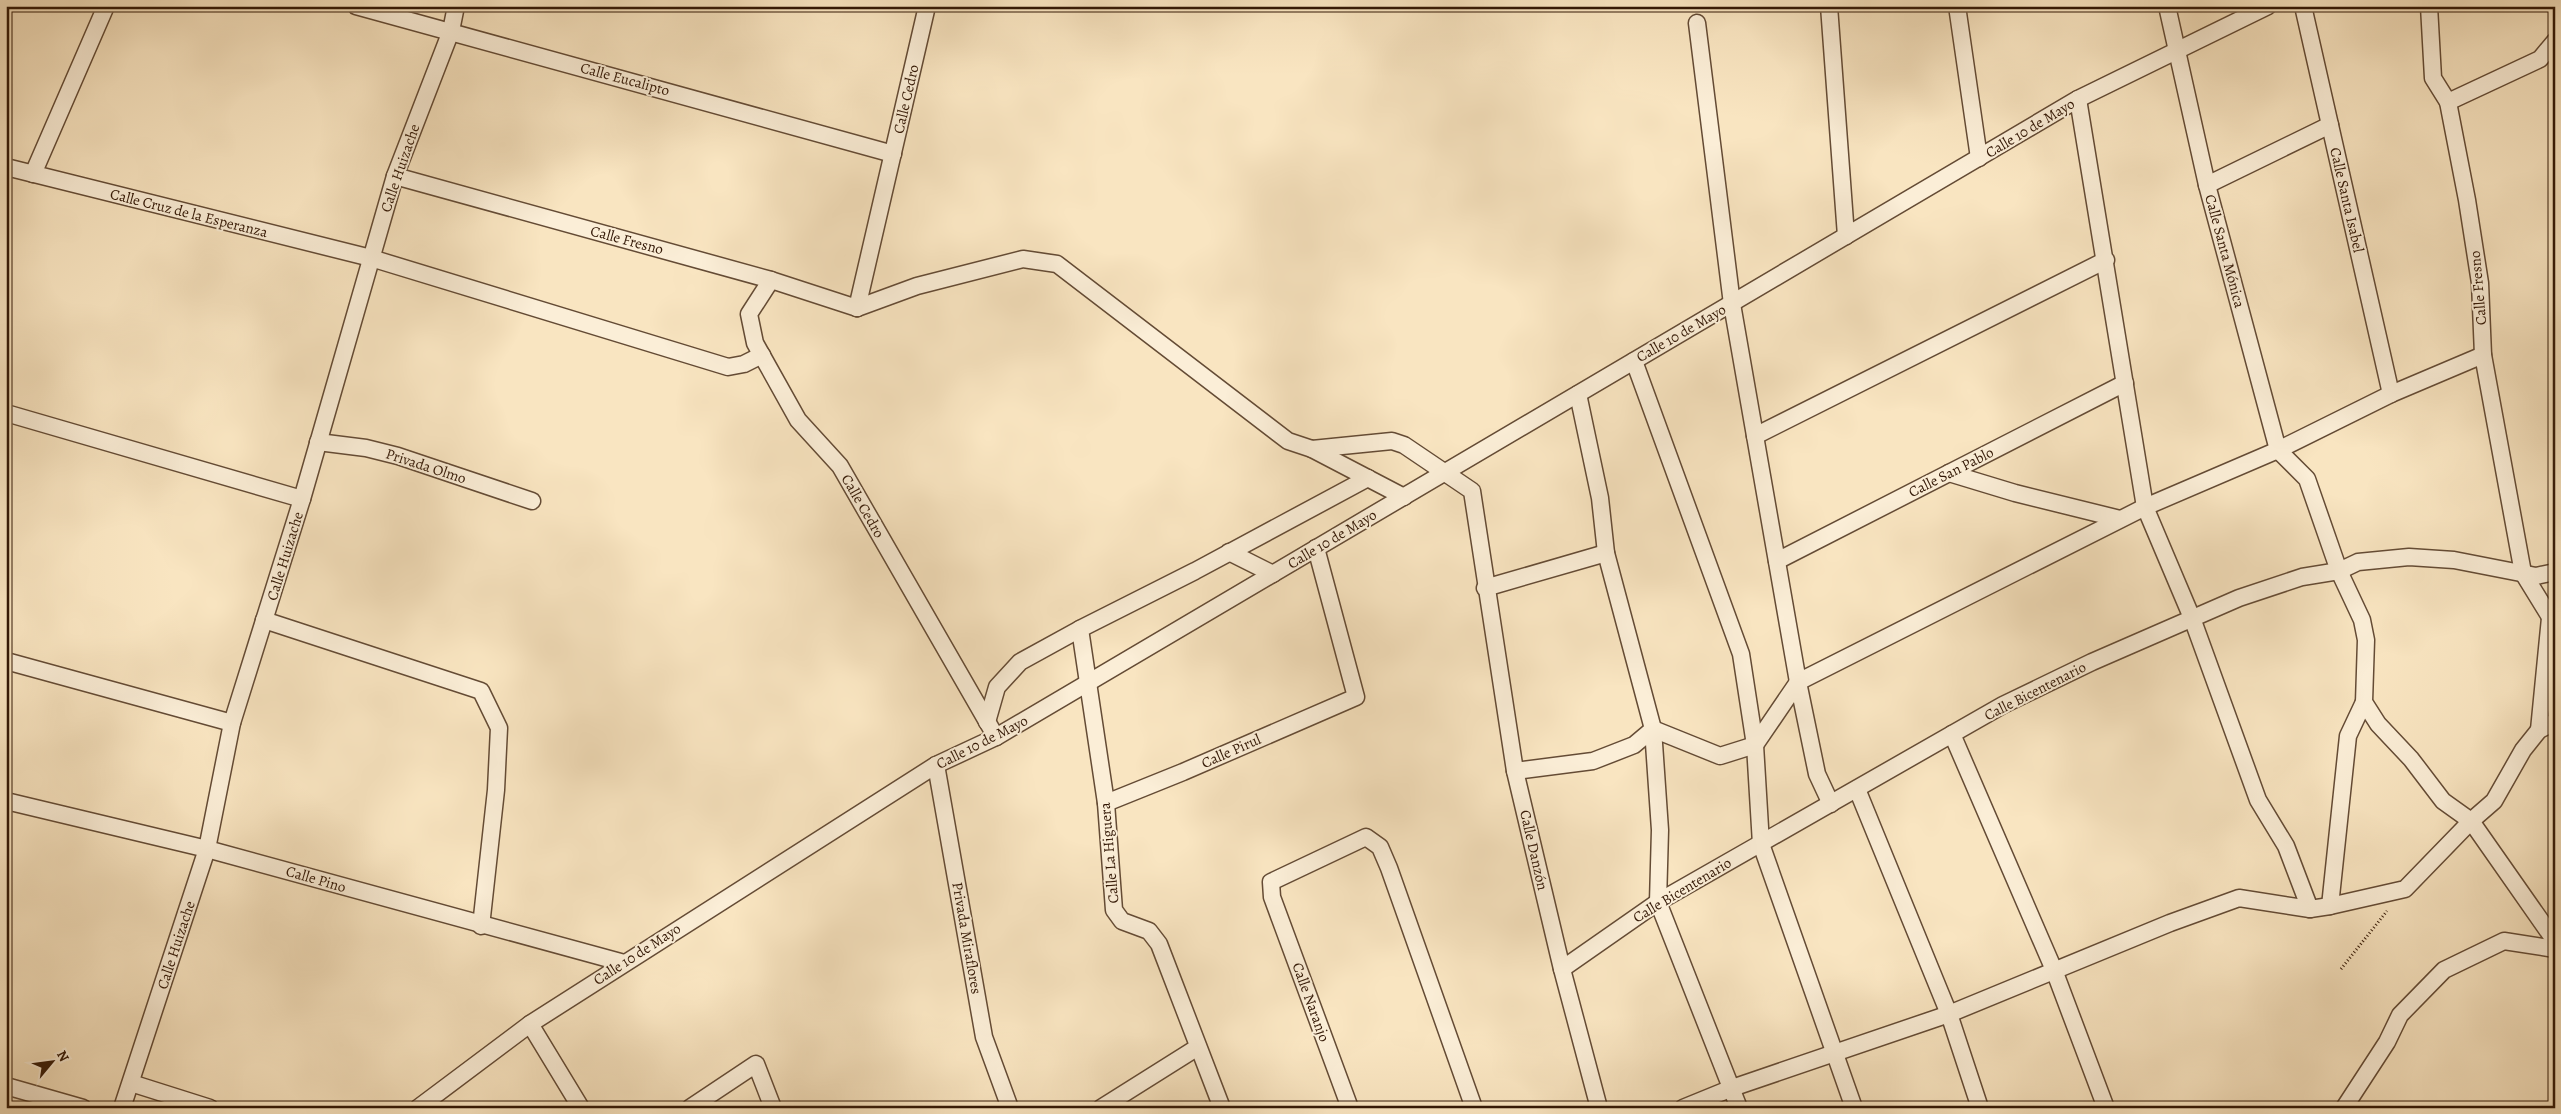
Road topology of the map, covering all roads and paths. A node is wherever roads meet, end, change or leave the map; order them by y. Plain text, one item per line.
1 (106, 6) edge
2 (356, 6) edge
3 (456, 6) edge
4 (927, 6) edge
5 (1829, 6) edge
6 (1957, 6) edge
7 (2167, 6) edge
8 (2268, 6) edge
9 (2303, 6) edge
10 (2428, 6) edge
11 (1697, 23) dead end
12 (450, 31) junction
13 (2555, 41) edge
14 (2176, 51) junction
15 (2078, 99) junction
16 (2448, 102) junction
17 (2330, 125) junction
18 (893, 154) junction
19 (1979, 158) junction
20 (6, 167) edge
21 (33, 174) junction
22 (395, 176) junction
23 (2207, 185) junction
24 (1846, 236) junction
25 (371, 258) junction
26 (2106, 260) junction
27 (771, 280) junction
28 (1732, 304) junction
29 (857, 308) junction
30 (762, 355) junction
31 (2483, 355) junction
32 (1634, 361) junction
33 (2125, 383) junction
34 (1578, 394) junction
35 (2391, 394) junction
36 (6, 413) edge
37 (1755, 436) junction
38 (318, 442) junction
39 (1312, 449) junction
40 (2278, 450) junction
41 (1446, 472) junction
42 (1949, 473) junction
43 (1368, 478) junction
44 (1404, 497) junction
45 (302, 499) junction
46 (532, 501) dead end
47 (2145, 507) junction
48 (2120, 519) junction
49 (1316, 548) junction
50 (1230, 552) junction
51 (1606, 553) junction
52 (1777, 561) junction
53 (2339, 571) junction
54 (2555, 572) edge
55 (2523, 573) junction
56 (1273, 574) junction
57 (1486, 588) junction
58 (2192, 618) junction
59 (264, 620) junction
60 (2552, 622) edge
61 (1080, 629) junction
62 (6, 661) edge
63 (1798, 682) junction
64 (1087, 683) junction
65 (2364, 702) junction
66 (987, 722) junction
67 (2555, 722) edge
68 (232, 723) junction
69 (1653, 729) junction
70 (2539, 730) junction
71 (1952, 734) junction
72 (996, 737) junction
73 (1755, 745) junction
74 (936, 765) junction
75 (1515, 771) junction
76 (1858, 789) junction
77 (6, 801) edge
78 (1106, 803) junction
79 (1831, 804) junction
80 (2471, 821) junction
81 (1761, 844) junction
82 (207, 849) junction
83 (2405, 889) junction
84 (1658, 902) junction
85 (2330, 906) junction
86 (2310, 909) junction
87 (481, 926) junction
88 (2555, 941) edge
89 (2555, 949) edge
90 (624, 963) junction
91 (1562, 969) junction
92 (2341, 969) dead end
93 (2054, 970) junction
94 (1949, 1014) junction
95 (530, 1024) junction
96 (1198, 1047) junction
97 (1835, 1053) junction
98 (131, 1083) junction
99 (6, 1086) edge
100 (1732, 1088) junction
101 (83, 1108) edge
102 (122, 1108) edge
103 (210, 1108) edge
104 (418, 1108) edge
105 (581, 1108) edge
106 (690, 1108) edge
107 (773, 1108) edge
108 (1010, 1108) edge
109 (1101, 1108) edge
110 (1222, 1108) edge
111 (1350, 1108) edge
112 (1474, 1108) edge
113 (1599, 1108) edge
114 (1683, 1108) edge
115 (1739, 1108) edge
116 (1854, 1108) edge
117 (1980, 1108) edge
118 (2106, 1108) edge
119 (2344, 1108) edge

1 - 21 street
2 - 12 street, Calle Eucalipto
3 - 12 street, Calle Huizache
4 - 18 street, Calle Cedro
5 - 24 street
6 - 19 street
7 - 14 street, Calle Santa Mónica
8 - 14 street, Calle 10 de Mayo
9 - 17 street, Calle Santa Isabel
10 - 16 street, Calle Fresno
11 - 28 street
12 - 18 street, Calle Eucalipto
12 - 22 street, Calle Huizache
13 - 16 street
14 - 15 street, Calle 10 de Mayo
14 - 23 street, Calle Santa Mónica
15 - 19 street, Calle 10 de Mayo
15 - 26 street
16 - 31 street, Calle Fresno
17 - 23 street
17 - 35 street, Calle Santa Isabel
18 - 29 street, Calle Cedro
19 - 24 street, Calle 10 de Mayo
20 - 21 street, Calle Cruz de la Esperanza
21 - 25 street, Calle Cruz de la Esperanza
22 - 25 street, Calle Huizache
22 - 27 street, Calle Fresno
23 - 40 street, Calle Santa Mónica
24 - 28 street, Calle 10 de Mayo
25 - 30 street, Calle Cruz de la Esperanza
25 - 38 street, Calle Huizache
26 - 33 street
26 - 37 street
27 - 29 street, Calle Fresno
27 - 30 street, Calle Cedro
28 - 32 street, Calle 10 de Mayo
28 - 37 street
29 - 39 street
30 - 66 street, Calle Cedro
31 - 35 street
31 - 55 street, Calle Fresno
32 - 34 street, Calle 10 de Mayo
32 - 73 street
33 - 42 street, Calle San Pablo
33 - 47 street
34 - 41 street, Calle 10 de Mayo
34 - 51 street
35 - 40 street
36 - 45 street
37 - 52 street
38 - 45 street, Calle Huizache
38 - 46 street, Privada Olmo
39 - 41 street, Calle Danzón
39 - 43 street
40 - 47 street
40 - 53 street
41 - 44 street, Calle 10 de Mayo
41 - 57 street, Calle Danzón
42 - 48 street
42 - 52 street, Calle San Pablo
43 - 44 street
43 - 50 street
44 - 49 street, Calle 10 de Mayo
45 - 59 street, Calle Huizache
47 - 48 street
47 - 58 street
48 - 63 street
49 - 56 street, Calle 10 de Mayo
49 - 78 street, Calle Pirul
50 - 56 street
50 - 61 street
51 - 57 street
51 - 69 street
52 - 63 street
53 - 55 street, Calle Bicentenario
53 - 58 street, Calle Bicentenario
53 - 65 street
54 - 55 street, Calle Bicentenario
55 - 60 street
56 - 64 street, Calle 10 de Mayo
57 - 75 street, Calle Danzón
58 - 71 street, Calle Bicentenario
58 - 86 street
59 - 68 street, Calle Huizache
59 - 87 street
60 - 70 street
61 - 64 street, Calle La Higuera
61 - 66 street
62 - 68 street
63 - 73 street
63 - 79 street
64 - 72 street, Calle 10 de Mayo
64 - 78 street, Calle La Higuera
65 - 80 street
65 - 85 street
66 - 72 street, Calle Cedro
67 - 70 street
68 - 82 street, Calle Huizache
69 - 73 street
69 - 75 street
69 - 84 street
70 - 80 street
71 - 76 street, Calle Bicentenario
71 - 93 street
72 - 74 street, Calle 10 de Mayo
73 - 81 street
74 - 90 street, Calle 10 de Mayo
74 - 108 street, Privada Miraflores
75 - 91 street, Calle Danzón
76 - 79 street, Calle Bicentenario
76 - 94 street
77 - 82 street, Calle Pino
78 - 96 street, Calle La Higuera
79 - 81 street, Calle Bicentenario
80 - 83 street
80 - 88 street
81 - 84 street, Calle Bicentenario
81 - 97 street
82 - 87 street, Calle Pino
82 - 98 street, Calle Huizache
83 - 85 street
83 - 92 path
84 - 91 street, Calle Bicentenario
84 - 100 street
85 - 86 street
86 - 93 street
87 - 90 street, Calle Pino
89 - 119 street
90 - 95 street, Calle 10 de Mayo
91 - 113 street, Calle Danzón
93 - 94 street
93 - 118 street
94 - 97 street
94 - 117 street
95 - 104 street, Calle 10 de Mayo
95 - 105 street
96 - 109 street
96 - 110 street, Calle La Higuera
97 - 100 street
97 - 116 street
98 - 102 street, Calle Huizache
98 - 103 street
99 - 101 street
100 - 114 street
100 - 115 street
106 - 107 street
111 - 112 street, Calle Naranjo

